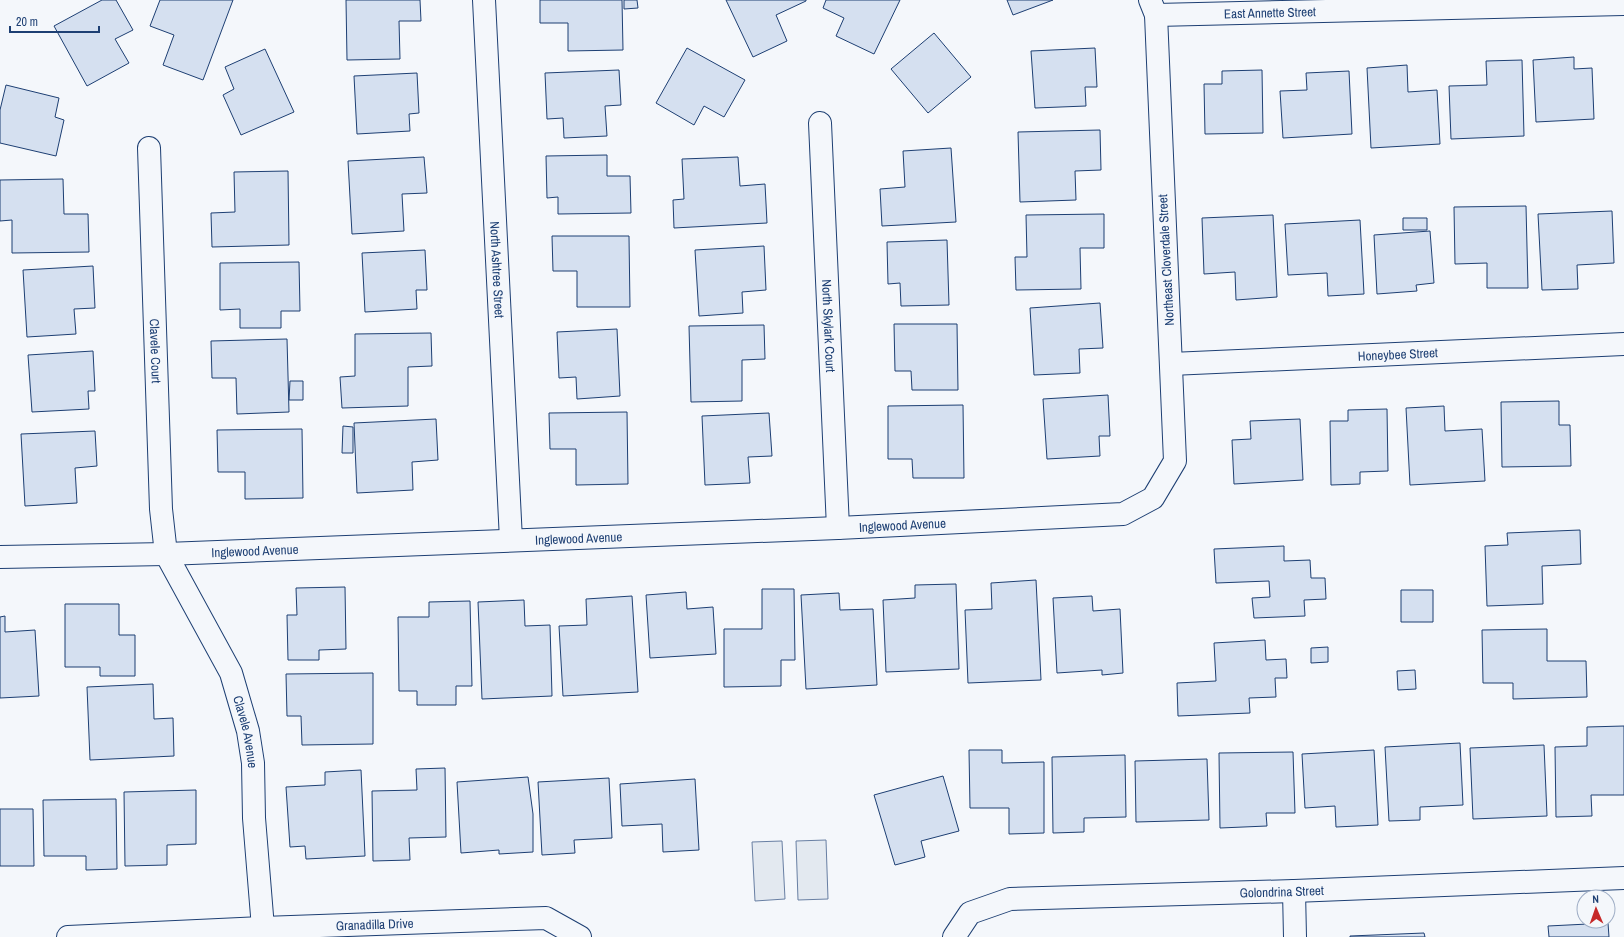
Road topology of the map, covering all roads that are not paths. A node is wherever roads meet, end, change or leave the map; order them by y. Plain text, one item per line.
1 (484, 0) edge
2 (1624, 4) edge
3 (1153, 8) edge
4 (820, 123) dead end
5 (150, 148) dead end
6 (1624, 344) edge
7 (1171, 364) junction
8 (1153, 498) joint
9 (838, 528) junction
10 (511, 540) junction
11 (166, 554) junction
12 (0, 557) edge
13 (1624, 878) edge
14 (1294, 891) junction
15 (262, 928) junction
16 (68, 937) edge
17 (580, 937) edge
18 (954, 937) edge
19 (1296, 937) edge

1 - 10 street, North Ashtree Street
2 - 3 street, East Annette Street
3 - 7 street, Northeast Cloverdale Street
4 - 9 street, North Skylark Court
5 - 11 street, Clavele Court
6 - 7 street, Honeybee Street
7 - 8 street, Northeast Cloverdale Street
8 - 9 street, Inglewood Avenue
9 - 10 street, Inglewood Avenue
10 - 11 street, Inglewood Avenue
11 - 12 street, Inglewood Avenue
11 - 15 street, Clavele Avenue
13 - 14 street, Golondrina Street
14 - 18 street, Golondrina Street
14 - 19 street
15 - 16 street, Granadilla Drive
15 - 17 street, Granadilla Drive

